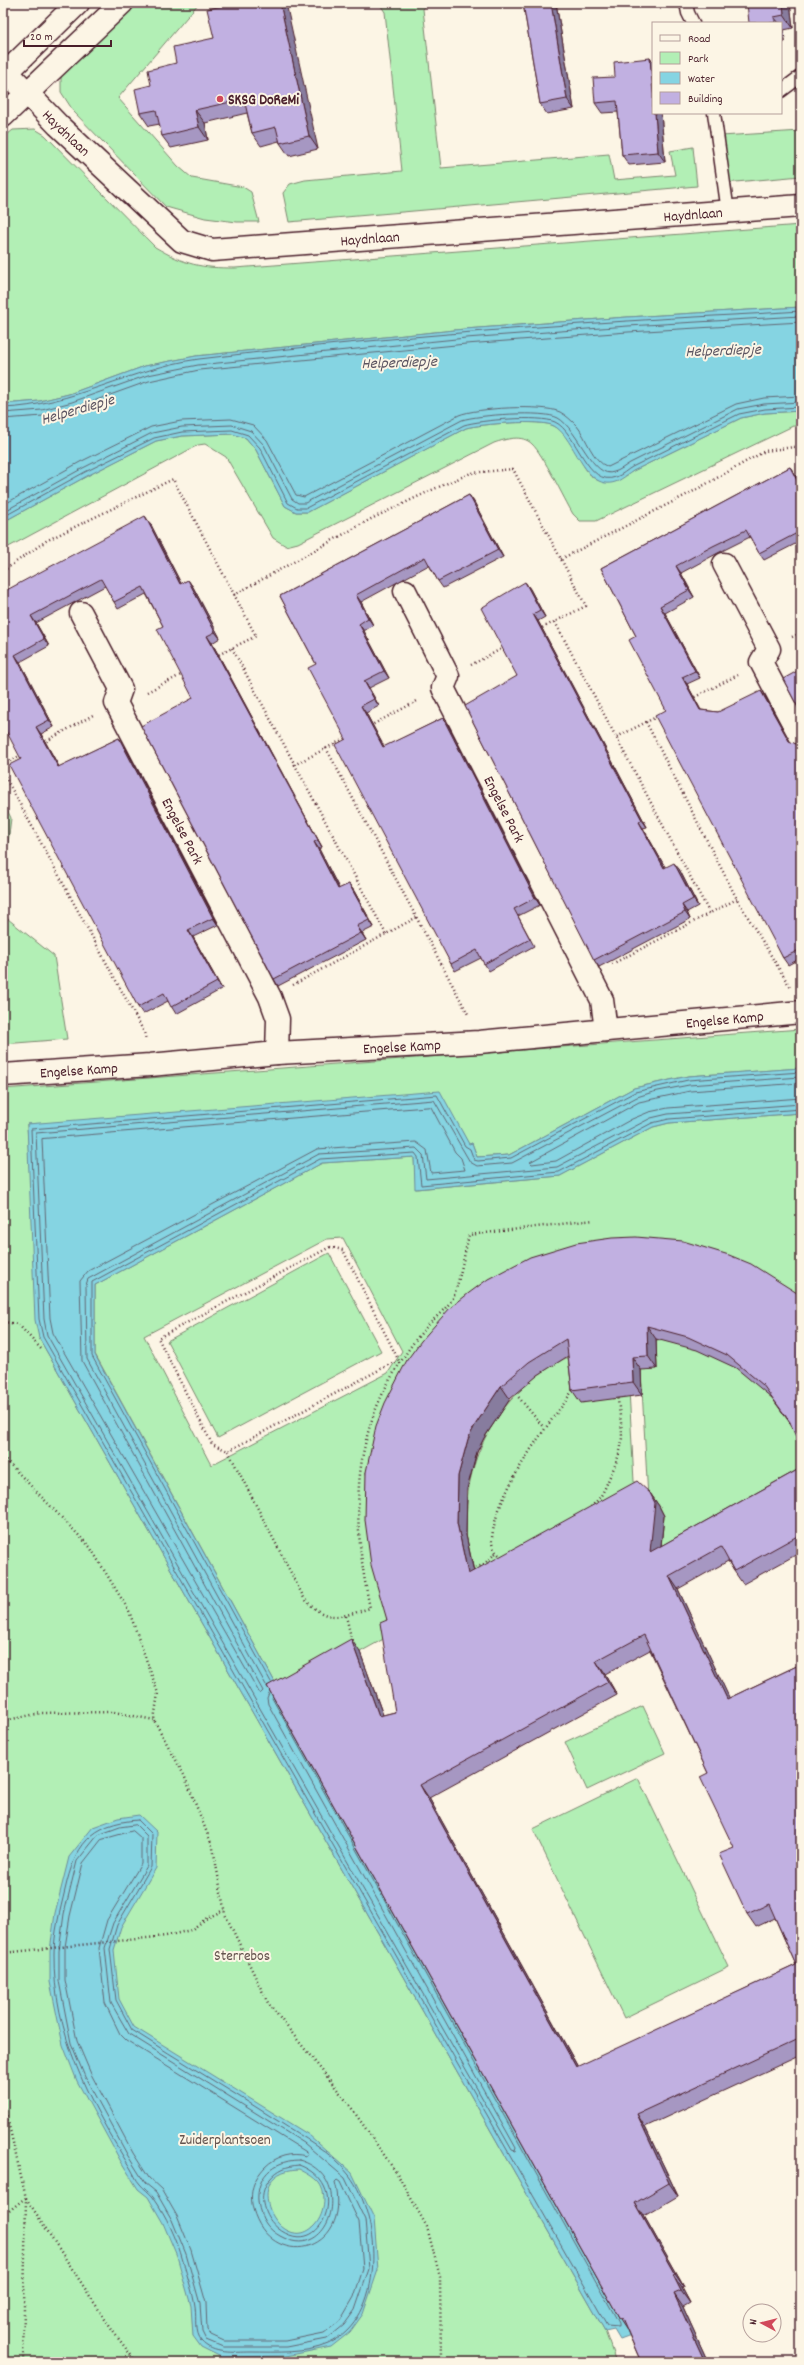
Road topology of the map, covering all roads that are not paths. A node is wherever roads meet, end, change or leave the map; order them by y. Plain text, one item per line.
1 (78, 3) edge
2 (122, 3) edge
3 (686, 3) edge
4 (692, 22) edge
5 (5, 74) edge
6 (801, 76) edge
7 (782, 90) edge
8 (28, 94) junction
9 (714, 114) edge
10 (3, 116) edge
11 (801, 206) edge
12 (728, 212) junction
13 (724, 564) dead end
14 (404, 591) dead end
15 (80, 613) dead end
16 (801, 738) edge
17 (801, 1012) edge
18 (606, 1030) junction
19 (277, 1053) junction
20 (3, 1075) edge

1 - 5 street
2 - 8 street
3 - 4 lane
5 - 8 street, Haydnlaan
6 - 7 lane
8 - 10 street
8 - 12 street, Haydnlaan
9 - 12 lane
11 - 12 street, Haydnlaan
13 - 16 street
14 - 18 street, Engelse Park
15 - 19 street, Engelse Park
17 - 18 street, Engelse Kamp
18 - 19 street, Engelse Kamp
19 - 20 street, Engelse Kamp

